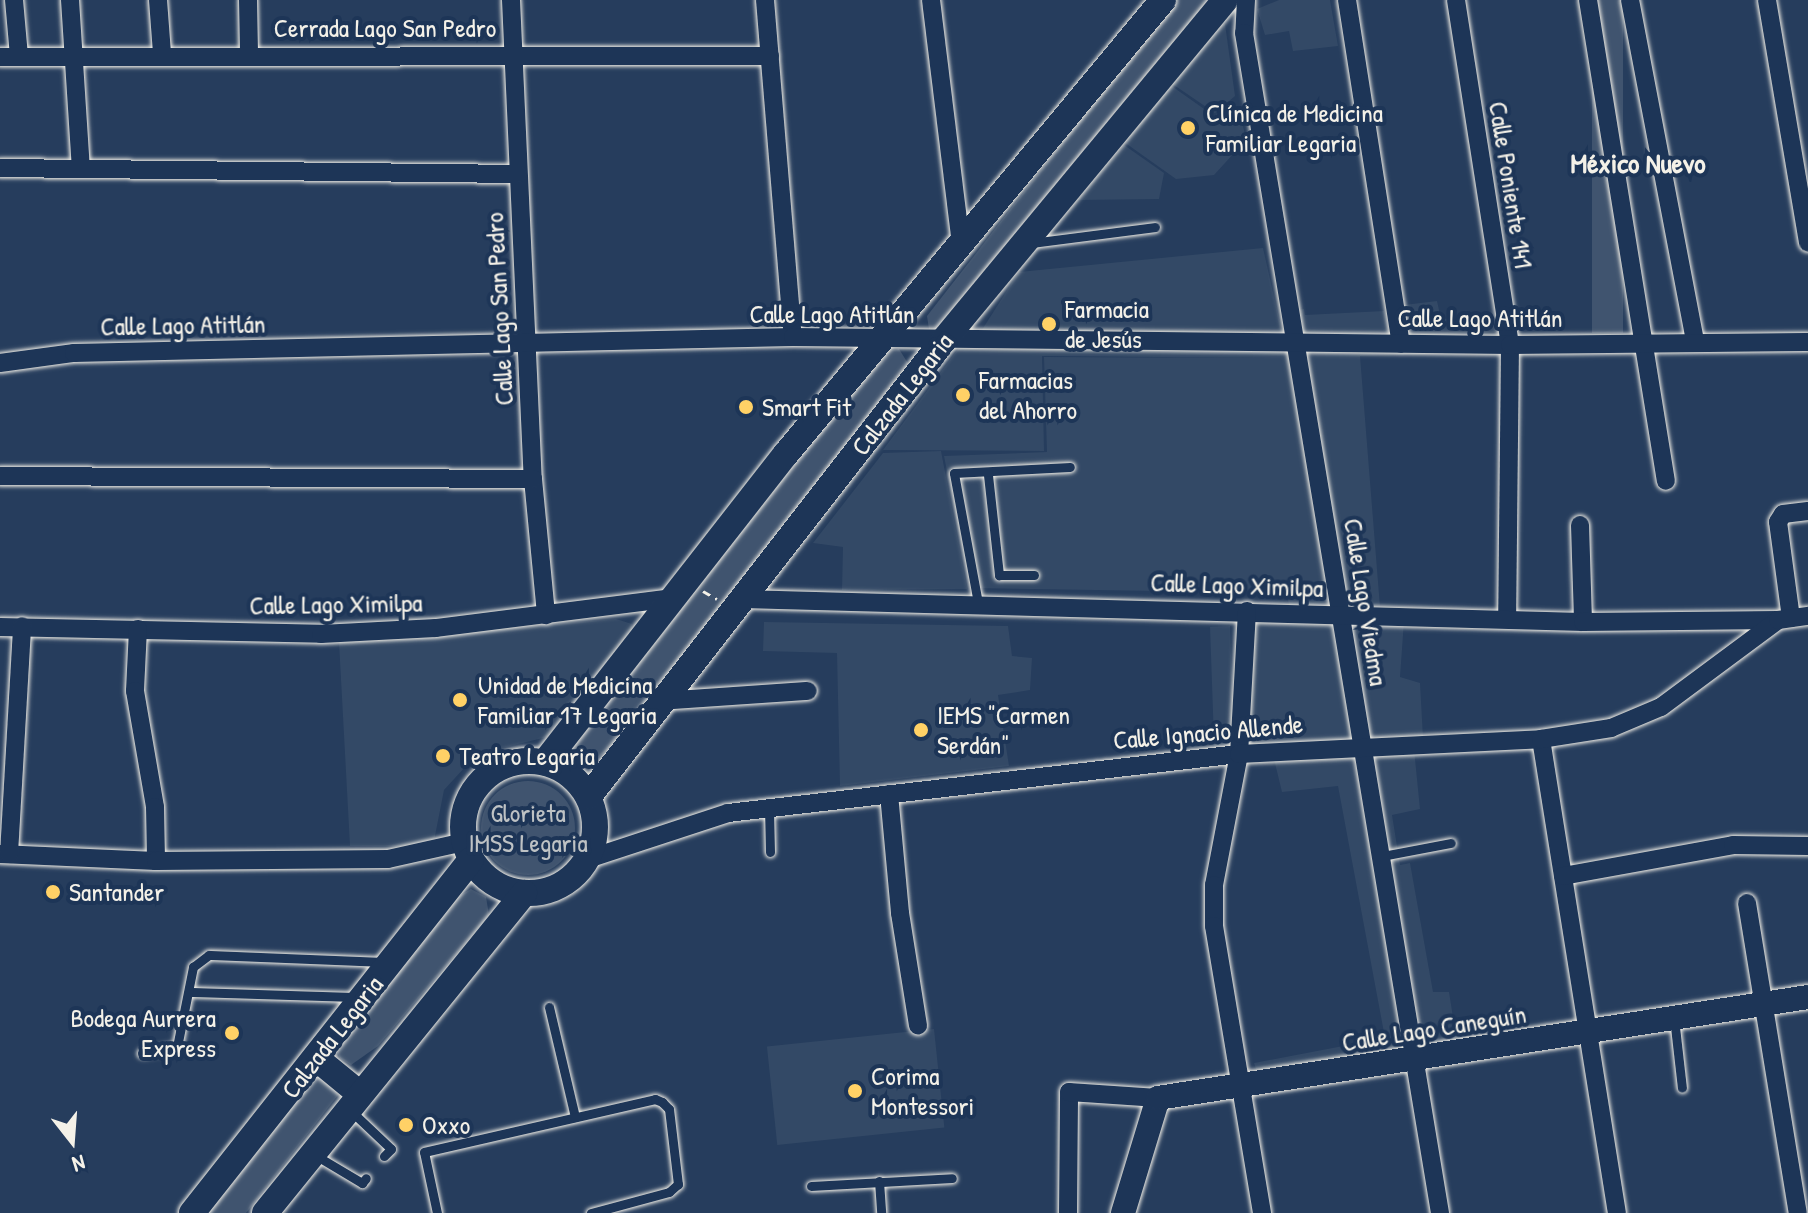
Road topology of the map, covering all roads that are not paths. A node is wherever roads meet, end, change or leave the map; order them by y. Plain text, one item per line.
1 (14, 0) edge
2 (70, 0) edge
3 (158, 0) edge
4 (248, 0) edge
5 (511, 0) edge
6 (765, 0) edge
7 (931, 0) edge
8 (1163, 0) edge
9 (1225, 0) edge
10 (1246, 0) edge
11 (1347, 0) edge
12 (1456, 0) edge
13 (1588, 0) edge
14 (1630, 0) edge
15 (1767, 0) edge
16 (74, 53) junction
17 (162, 53) junction
18 (249, 54) junction
19 (512, 54) junction
20 (9, 56) edge
21 (770, 56) junction
22 (0, 168) edge
23 (81, 168) junction
24 (518, 174) junction
25 (1155, 227) dead end
26 (1808, 243) edge
27 (961, 244) junction
28 (1024, 244) junction
29 (793, 337) junction
30 (880, 339) junction
31 (943, 341) junction
32 (1296, 342) junction
33 (1695, 342) junction
34 (1808, 342) edge
35 (1647, 343) junction
36 (1401, 344) junction
37 (1510, 345) junction
38 (528, 346) junction
39 (0, 363) edge
40 (1070, 467) dead end
41 (988, 475) junction
42 (0, 476) edge
43 (533, 479) junction
44 (1666, 481) dead end
45 (1808, 511) edge
46 (1580, 525) dead end
47 (1034, 575) dead end
48 (679, 589) junction
49 (978, 603) junction
50 (738, 604) junction
51 (1247, 611) junction
52 (546, 615) junction
53 (1343, 615) junction
54 (1792, 618) edge
55 (1507, 619) junction
56 (1583, 622) junction
57 (22, 626) junction
58 (0, 627) edge
59 (138, 629) junction
60 (808, 691) dead end
61 (660, 701) junction
62 (1541, 739) junction
63 (1362, 744) junction
64 (1239, 754) junction
65 (545, 762) junction
66 (889, 794) junction
67 (589, 796) junction
68 (769, 808) junction
69 (1451, 843) dead end
70 (1808, 846) edge
71 (468, 851) junction
72 (770, 852) dead end
73 (4, 854) edge
74 (1382, 856) junction
75 (588, 859) junction
76 (156, 861) junction
77 (1563, 876) junction
78 (524, 893) junction
79 (1747, 903) dead end
80 (391, 963) junction
81 (189, 992) junction
82 (364, 997) junction
83 (1808, 997) edge
84 (1762, 1004) junction
85 (549, 1007) dead end
86 (1674, 1018) junction
87 (918, 1026) dead end
88 (1587, 1031) junction
89 (142, 1053) dead end
90 (316, 1058) junction
91 (1415, 1060) junction
92 (1682, 1088) dead end
93 (1241, 1089) junction
94 (1158, 1098) junction
95 (354, 1101) junction
96 (575, 1117) junction
97 (312, 1154) junction
98 (384, 1156) dead end
99 (366, 1178) dead end
100 (952, 1178) dead end
101 (879, 1181) junction
102 (811, 1186) dead end
103 (192, 1213) edge
104 (265, 1213) edge
105 (437, 1213) edge
106 (591, 1213) edge
107 (881, 1213) edge
108 (1068, 1213) edge
109 (1123, 1213) edge
110 (1262, 1213) edge
111 (1440, 1213) edge
112 (1617, 1213) edge
113 (1798, 1213) edge

1 - 20 street
2 - 16 street
3 - 17 street
4 - 18 street
5 - 19 street, Calle Lago San Pedro
6 - 21 street
7 - 27 street
8 - 27 main road, Calzada Legaria
9 - 28 main road, Calzada Legaria
10 - 32 street, Calle Lago Viedma
11 - 36 street
12 - 37 street, Calle Poniente 141
13 - 35 street
14 - 33 street
15 - 26 street
16 - 17 street, Cerrada Lago San Pedro
16 - 20 street, Cerrada Lago San Pedro
16 - 23 street
17 - 18 street, Cerrada Lago San Pedro
18 - 19 street, Cerrada Lago San Pedro
19 - 21 street, Cerrada Lago San Pedro
19 - 24 street, Calle Lago San Pedro
21 - 29 street
22 - 23 street
23 - 24 street
24 - 38 street, Calle Lago San Pedro
25 - 28 lane
27 - 30 main road, Calzada Legaria
28 - 31 main road, Calzada Legaria
29 - 30 street, Calle Lago Atitlán
29 - 38 street, Calle Lago Atitlán
30 - 31 street, Calle Lago Atitlán
30 - 48 main road, Calzada Legaria
31 - 32 street, Calle Lago Atitlán
31 - 50 main road, Calzada Legaria
32 - 36 street, Calle Lago Atitlán
32 - 53 street, Calle Lago Viedma
33 - 34 street, Calle Lago Atitlán
33 - 35 street, Calle Lago Atitlán
35 - 37 street, Calle Lago Atitlán
35 - 44 street
36 - 37 street, Calle Lago Atitlán
37 - 55 street, Calle Poniente 141
38 - 39 street, Calle Lago Atitlán
38 - 43 street, Calle Lago San Pedro
40 - 41 lane
41 - 47 lane
41 - 49 lane
42 - 43 street
43 - 52 street, Calle Lago San Pedro
45 - 54 street
46 - 56 street
48 - 52 street, Calle Lago Ximilpa
48 - 65 main road, Calzada Legaria
49 - 50 street, Calle Lago Ximilpa
49 - 51 street, Calle Lago Ximilpa
50 - 61 main road, Calzada Legaria
51 - 53 street, Calle Lago Ximilpa
51 - 64 street
52 - 59 street, Calle Lago Ximilpa
53 - 55 street, Calle Lago Ximilpa
53 - 63 street, Calle Lago Viedma
54 - 56 street, Calle Lago Ximilpa
54 - 62 street, Calle Ignacio Allende
55 - 56 street, Calle Lago Ximilpa
57 - 58 street, Calle Lago Ximilpa
57 - 59 street, Calle Lago Ximilpa
57 - 73 street
59 - 76 street
60 - 61 street
61 - 67 main road, Calzada Legaria
62 - 63 street, Calle Ignacio Allende
62 - 77 street
63 - 64 street, Calle Ignacio Allende
63 - 74 street, Calle Lago Viedma
64 - 66 street, Calle Ignacio Allende
64 - 93 street
65 - 67 main road
65 - 71 main road
66 - 68 street, Calle Ignacio Allende
66 - 87 street
67 - 75 main road
68 - 72 lane
68 - 75 street, Calle Ignacio Allende
69 - 74 lane
70 - 77 street
71 - 76 street
71 - 78 main road
71 - 80 main road, Calzada Legaria
73 - 76 street
74 - 91 street, Calle Lago Viedma
75 - 78 main road
77 - 88 street
78 - 95 main road
79 - 84 street
80 - 81 lane
80 - 82 main road, Calzada Legaria
81 - 82 lane
81 - 89 lane
82 - 90 main road, Calzada Legaria
83 - 84 street, Calle Lago Caneguín
84 - 86 street, Calle Lago Caneguín
84 - 113 street
85 - 96 lane
86 - 88 street, Calle Lago Caneguín
86 - 92 lane
88 - 91 street, Calle Lago Caneguín
88 - 112 street
90 - 95 main road
90 - 103 main road, Calzada Legaria
91 - 93 street, Calle Lago Caneguín
91 - 111 street, Calle Lago Viedma
93 - 94 street, Calle Lago Caneguín
93 - 110 street
94 - 108 street, Calle Lago Caneguín
94 - 109 street
95 - 97 main road
95 - 98 lane
96 - 105 lane
96 - 106 lane
97 - 99 lane
97 - 104 main road
100 - 101 lane
101 - 102 lane
101 - 107 lane

